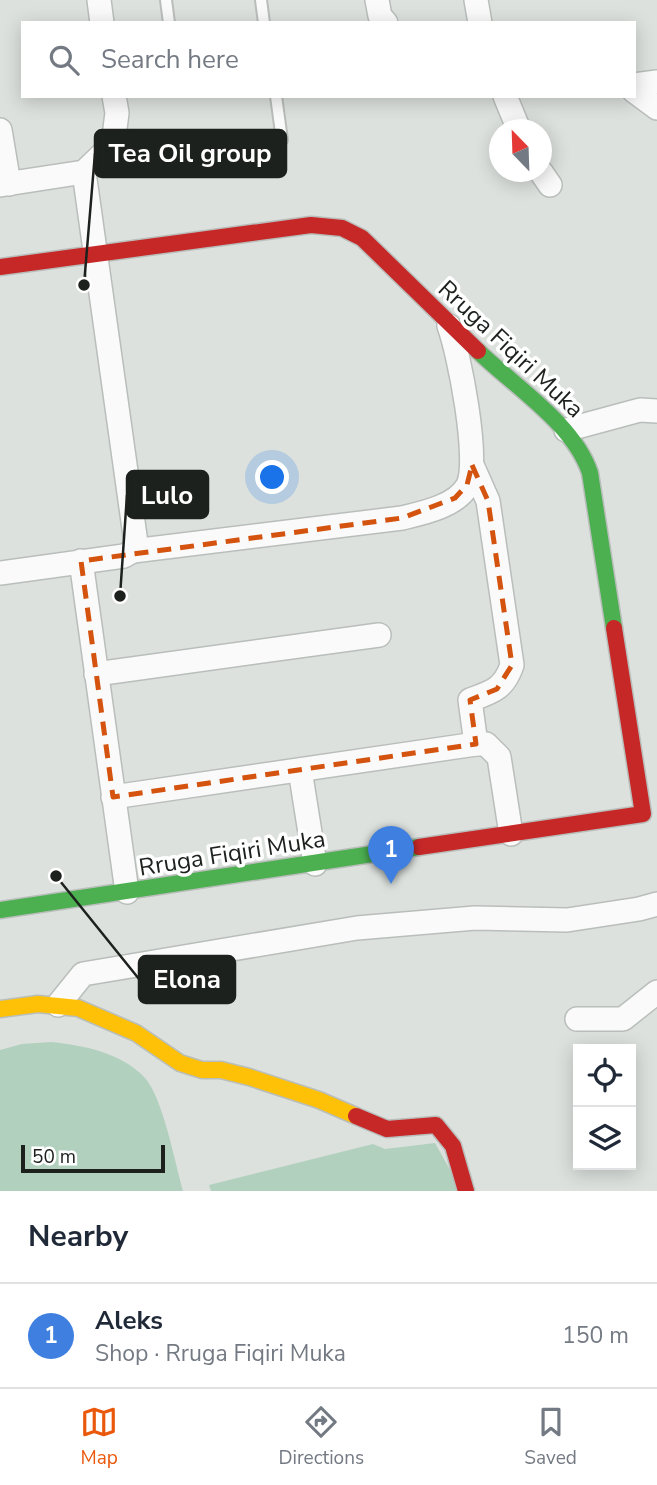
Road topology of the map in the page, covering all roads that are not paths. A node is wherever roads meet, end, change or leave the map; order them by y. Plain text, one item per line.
1 (99, 0) edge
2 (166, 0) edge
3 (261, 0) edge
4 (377, 0) edge
5 (476, 0) edge
6 (103, 21) edge
7 (169, 21) edge
8 (264, 21) edge
9 (384, 21) edge
10 (480, 21) edge
11 (657, 82) edge
12 (636, 85) edge
13 (636, 92) edge
14 (114, 98) edge
15 (276, 98) edge
16 (506, 98) edge
17 (657, 108) edge
18 (514, 119) edge
19 (0, 130) edge
20 (84, 172) junction
21 (4, 185) edge
22 (97, 254) junction
23 (0, 267) edge
24 (446, 320) junction
25 (657, 411) edge
26 (566, 430) junction
27 (472, 465) junction
28 (133, 551) junction
29 (80, 561) junction
30 (0, 573) edge
31 (379, 635) dead end
32 (96, 674) junction
33 (476, 744) junction
34 (300, 770) junction
35 (113, 797) junction
36 (650, 813) edge
37 (511, 834) junction
38 (315, 864) junction
39 (127, 892) junction
40 (657, 904) edge
41 (0, 909) edge
42 (657, 992) edge
43 (58, 1005) junction
44 (0, 1009) edge
45 (577, 1019) dead end
46 (466, 1191) edge

1 - 6 street
2 - 7 lane
3 - 8 lane
4 - 9 street
5 - 10 street
11 - 12 street
13 - 17 street
14 - 20 street
15 - 20 lane
16 - 18 street
19 - 21 street
20 - 21 street
20 - 22 street
22 - 23 street, Rruga Fiqiri Muka
22 - 24 street, Rruga Fiqiri Muka
22 - 28 street
24 - 26 street, Rruga Fiqiri Muka
24 - 27 street
25 - 26 street
26 - 36 street, Rruga Fiqiri Muka
27 - 28 street
27 - 33 street
28 - 29 street
29 - 30 street
29 - 32 street
31 - 32 street
32 - 35 street
33 - 34 street
33 - 37 street
34 - 35 street
34 - 38 street
35 - 39 street
36 - 37 street, Rruga Fiqiri Muka
37 - 38 street, Rruga Fiqiri Muka
38 - 39 street, Rruga Fiqiri Muka
39 - 41 street, Rruga Fiqiri Muka
40 - 43 street
42 - 45 street
43 - 44 street
43 - 46 street

